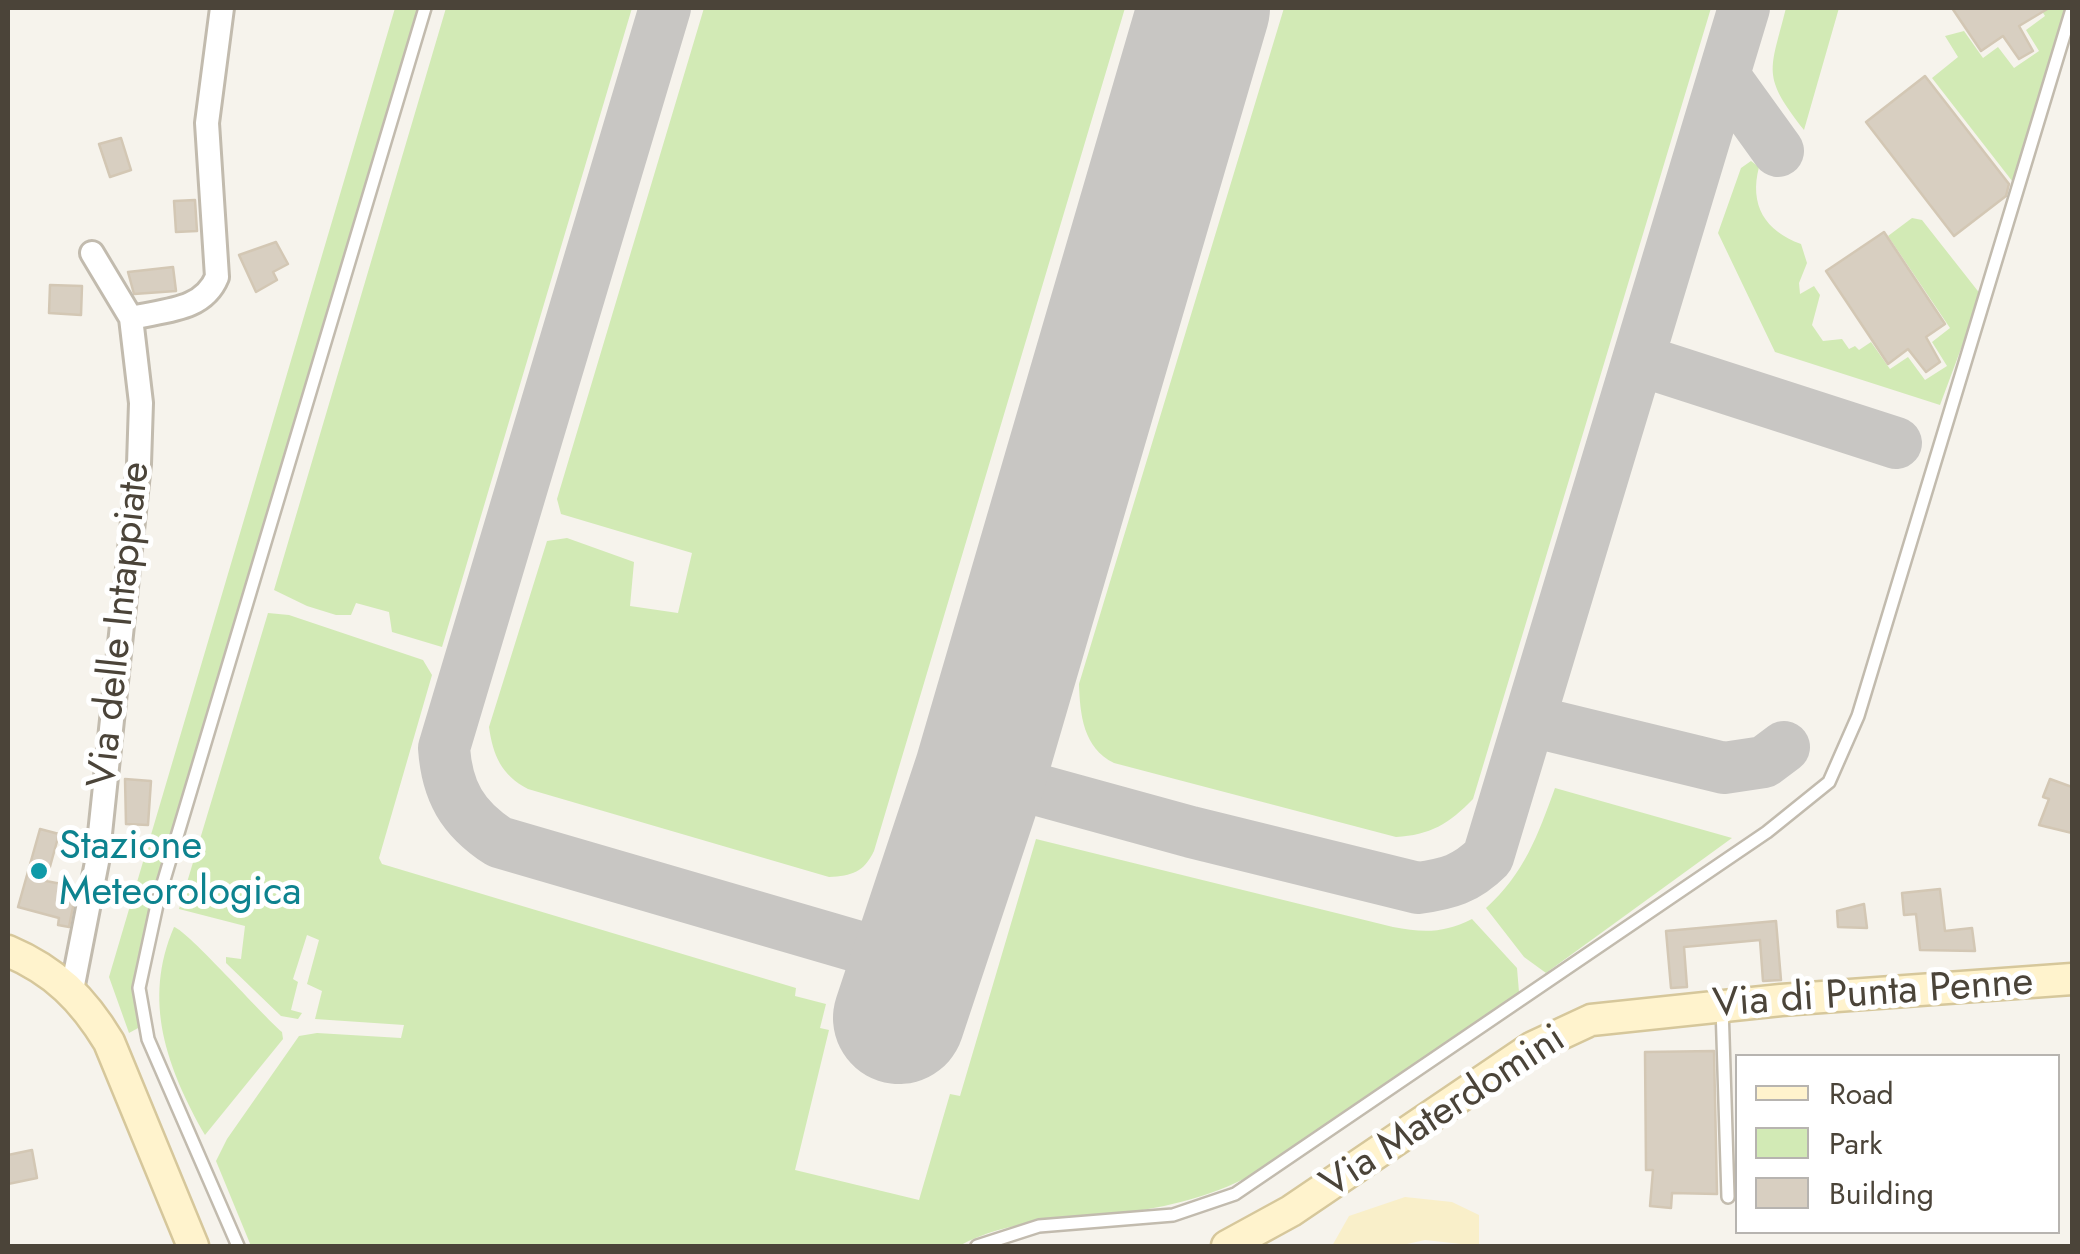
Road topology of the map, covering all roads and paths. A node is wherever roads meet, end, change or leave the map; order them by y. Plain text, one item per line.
1 (222, 8) edge
2 (425, 8) edge
3 (2072, 9) edge
4 (92, 253) dead end
5 (132, 318) junction
6 (8, 951) edge
7 (2072, 980) edge
8 (72, 990) junction
9 (1722, 1006) junction
10 (1673, 1012) joint
11 (1728, 1197) dead end
12 (193, 1246) edge
13 (238, 1246) edge
14 (977, 1246) edge
15 (1227, 1246) edge

1 - 5 street
2 - 13 lane
3 - 14 lane
4 - 5 street, Via delle Intappiate
5 - 8 street, Via delle Intappiate
6 - 8 street
7 - 9 street, Via di Punta Penne
8 - 12 street
9 - 10 street, Via di Punta Penne
9 - 11 lane
10 - 15 street, Via Materdomini

